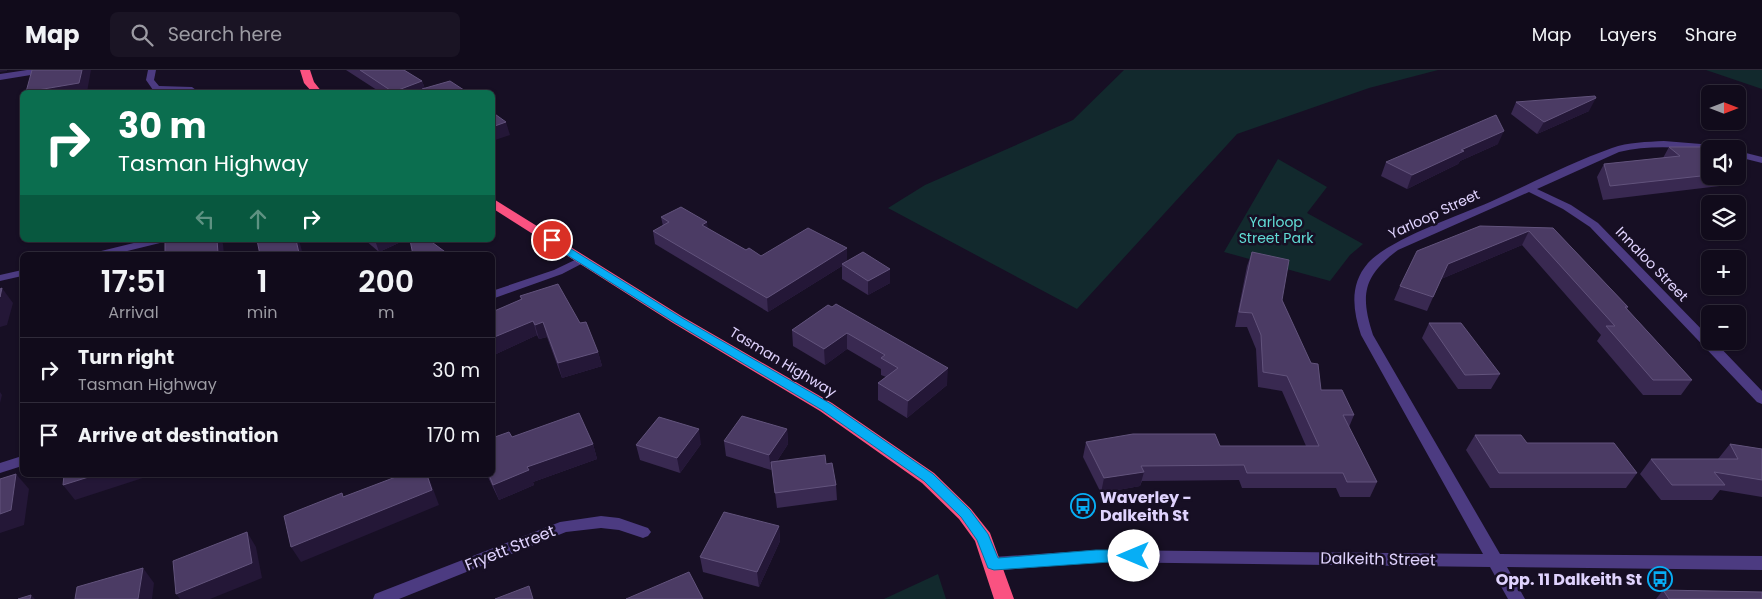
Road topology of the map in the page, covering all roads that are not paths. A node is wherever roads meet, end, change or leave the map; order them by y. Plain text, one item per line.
1 (43, 70) edge
2 (152, 70) edge
3 (305, 70) edge
4 (0, 77) edge
5 (192, 90) dead end
6 (315, 90) edge
7 (1701, 148) edge
8 (1746, 156) edge
9 (1762, 160) edge
10 (1528, 188) junction
11 (495, 204) edge
12 (152, 242) edge
13 (110, 252) edge
14 (581, 260) junction
15 (20, 273) edge
16 (0, 278) edge
17 (495, 294) edge
18 (1762, 400) edge
19 (20, 463) edge
20 (0, 468) edge
21 (643, 532) dead end
22 (1495, 560) junction
23 (1762, 563) edge
24 (994, 564) junction
25 (398, 596) edge
26 (381, 599) edge
27 (1004, 599) edge
28 (1517, 599) edge

1 - 4 street
2 - 5 street
3 - 6 highway
7 - 10 street, Yarloop Street
8 - 9 street
10 - 18 street, Innaloo Street
10 - 22 street, Yarloop Street
11 - 14 highway, Tasman Highway
12 - 13 street
14 - 17 street
14 - 24 highway, Tasman Highway
15 - 16 street
19 - 20 street
21 - 25 street, Fryett Street
22 - 23 street, Dalkeith Street
22 - 24 street, Dalkeith Street
22 - 28 street, Yarloop Street
24 - 27 highway, Tasman Highway
25 - 26 street, Fryett Street

